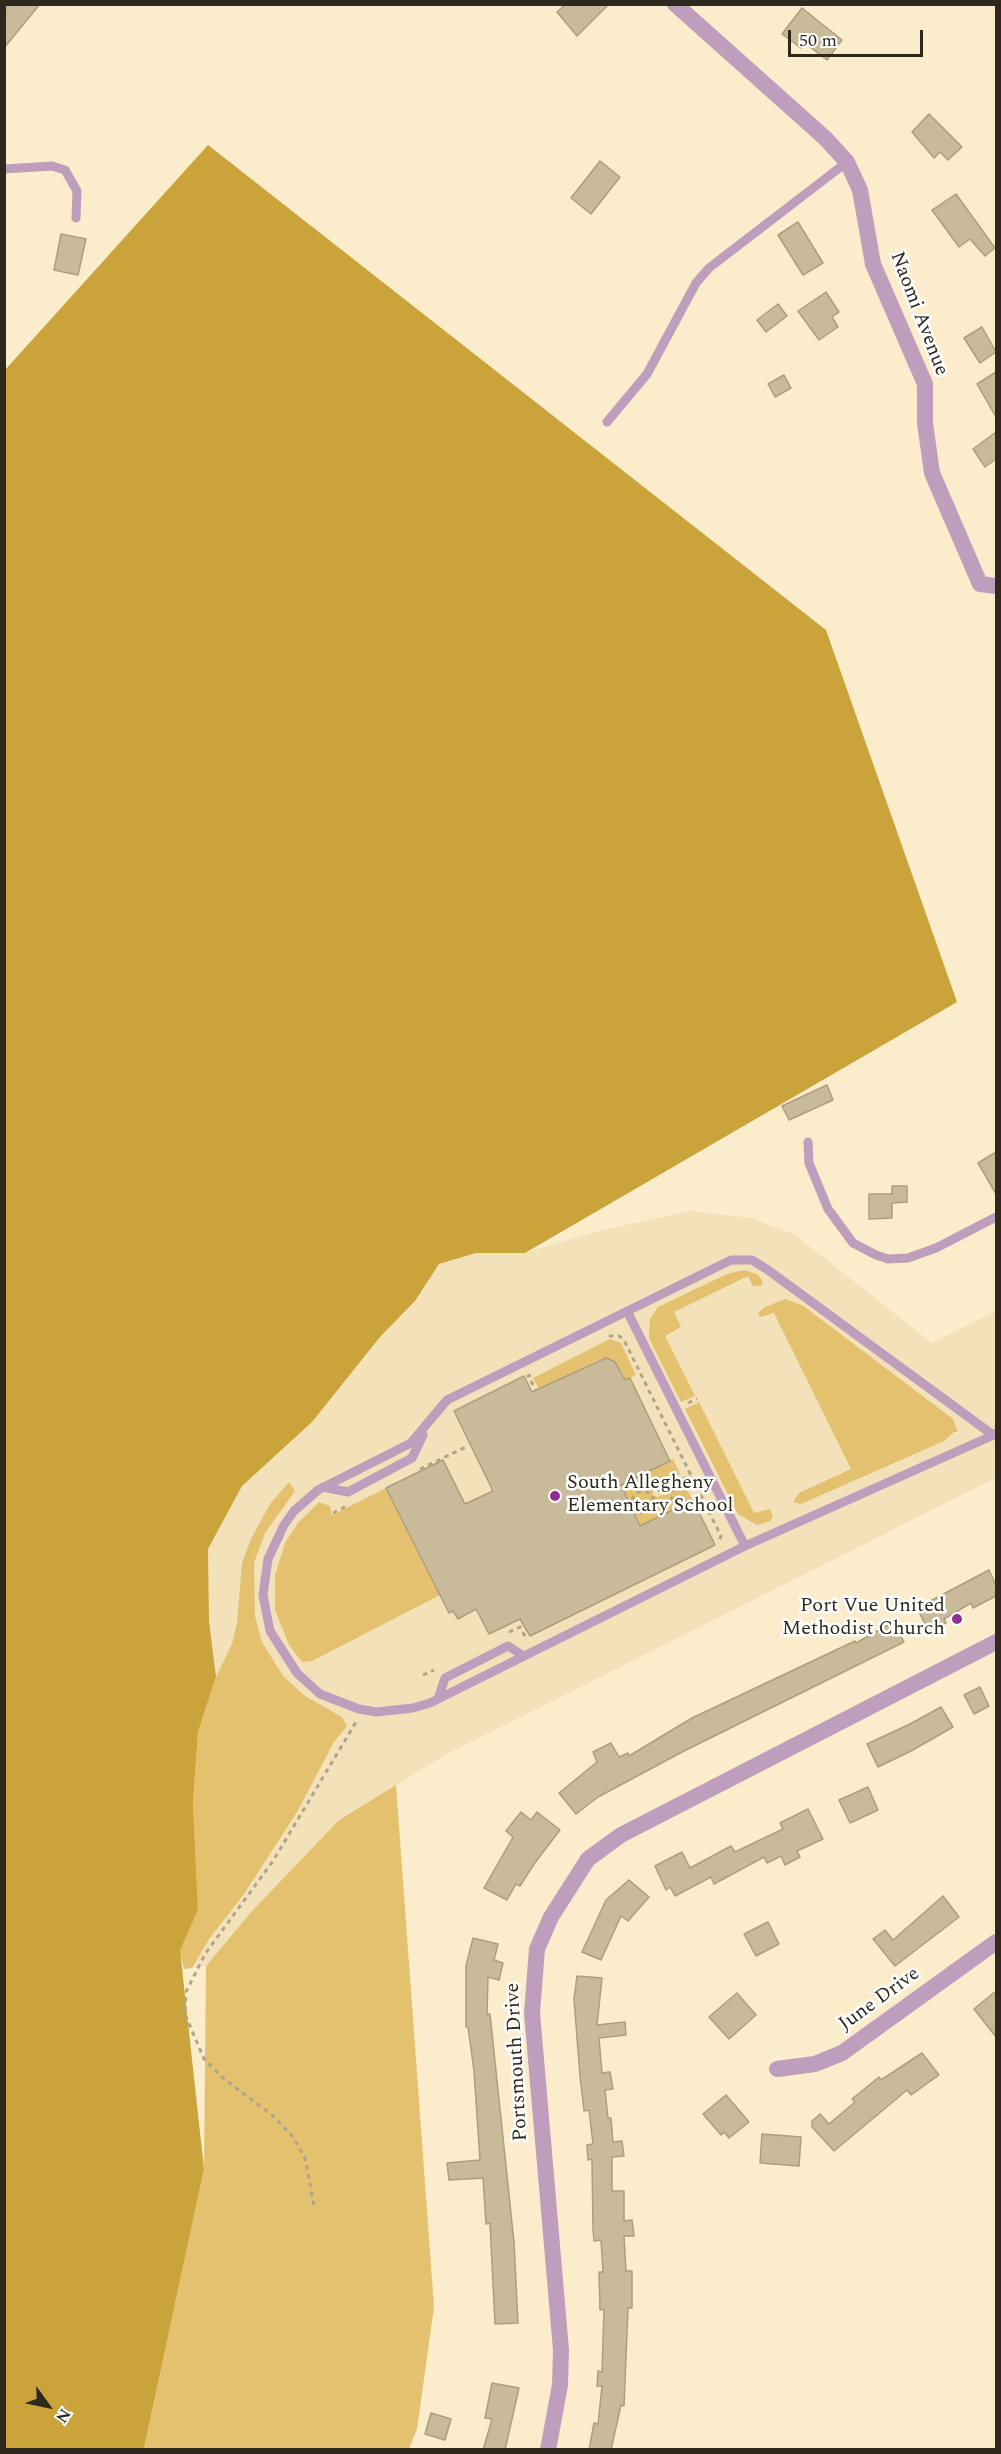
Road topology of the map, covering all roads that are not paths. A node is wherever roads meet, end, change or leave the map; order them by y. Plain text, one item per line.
1 (675, 4) edge
2 (847, 162) junction
3 (4, 169) edge
4 (76, 218) dead end
5 (607, 422) dead end
6 (996, 586) edge
7 (808, 1142) dead end
8 (996, 1217) edge
9 (627, 1311) junction
10 (432, 1416) junction
11 (995, 1434) edge
12 (323, 1487) junction
13 (745, 1546) junction
14 (996, 1642) edge
15 (525, 1656) junction
16 (438, 1699) junction
17 (996, 1942) edge
18 (777, 2069) dead end
19 (548, 2450) edge

1 - 2 street, Naomi Avenue
2 - 5 lane
2 - 6 street, Naomi Avenue
3 - 4 lane
7 - 8 lane
9 - 10 lane
9 - 11 lane
9 - 13 lane
10 - 12 lane
10 - 12 lane
11 - 13 lane
12 - 16 lane
13 - 15 lane
14 - 19 street, Portsmouth Drive
15 - 16 lane
15 - 16 lane
17 - 18 street, June Drive

